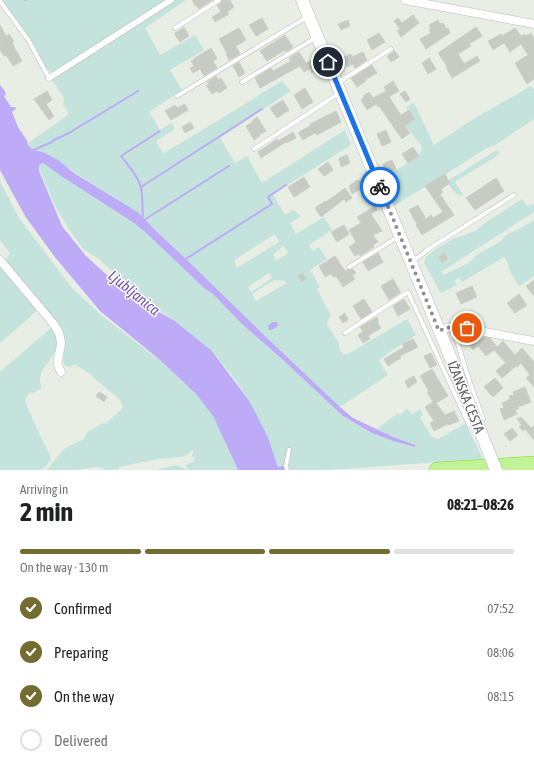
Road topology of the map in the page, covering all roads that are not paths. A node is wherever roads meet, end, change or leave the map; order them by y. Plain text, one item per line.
1 (171, 0) edge
2 (219, 0) edge
3 (302, 0) edge
4 (405, 0) edge
5 (0, 1) edge
6 (309, 16) junction
7 (534, 24) edge
8 (175, 28) dead end
9 (318, 37) junction
10 (391, 49) dead end
11 (49, 78) joint
12 (242, 82) dead end
13 (339, 88) junction
14 (177, 96) dead end
15 (254, 149) dead end
16 (514, 195) dead end
17 (400, 236) junction
18 (0, 260) edge
19 (410, 261) junction
20 (349, 267) dead end
21 (430, 311) junction
22 (419, 315) junction
23 (458, 326) junction
24 (439, 331) junction
25 (345, 333) dead end
26 (534, 341) edge
27 (61, 372) dead end
28 (289, 450) dead end
29 (534, 464) edge
30 (287, 470) edge
31 (437, 470) edge
32 (496, 470) edge

1 - 11 street
2 - 8 lane
3 - 6 main road, IŽANSKA CESTA
4 - 7 street
5 - 11 lane
6 - 9 main road, IŽANSKA CESTA
6 - 14 lane
9 - 12 lane
9 - 13 main road, IŽANSKA CESTA
10 - 13 lane
13 - 15 lane
13 - 17 main road, IŽANSKA CESTA
16 - 19 lane
17 - 19 main road, IŽANSKA CESTA
17 - 20 lane
18 - 27 street
19 - 21 main road, IŽANSKA CESTA
21 - 22 lane
21 - 24 main road, IŽANSKA CESTA
22 - 23 lane
22 - 25 lane
23 - 24 street
23 - 26 street
24 - 32 main road, IŽANSKA CESTA, bridge
28 - 30 lane
29 - 31 highway

